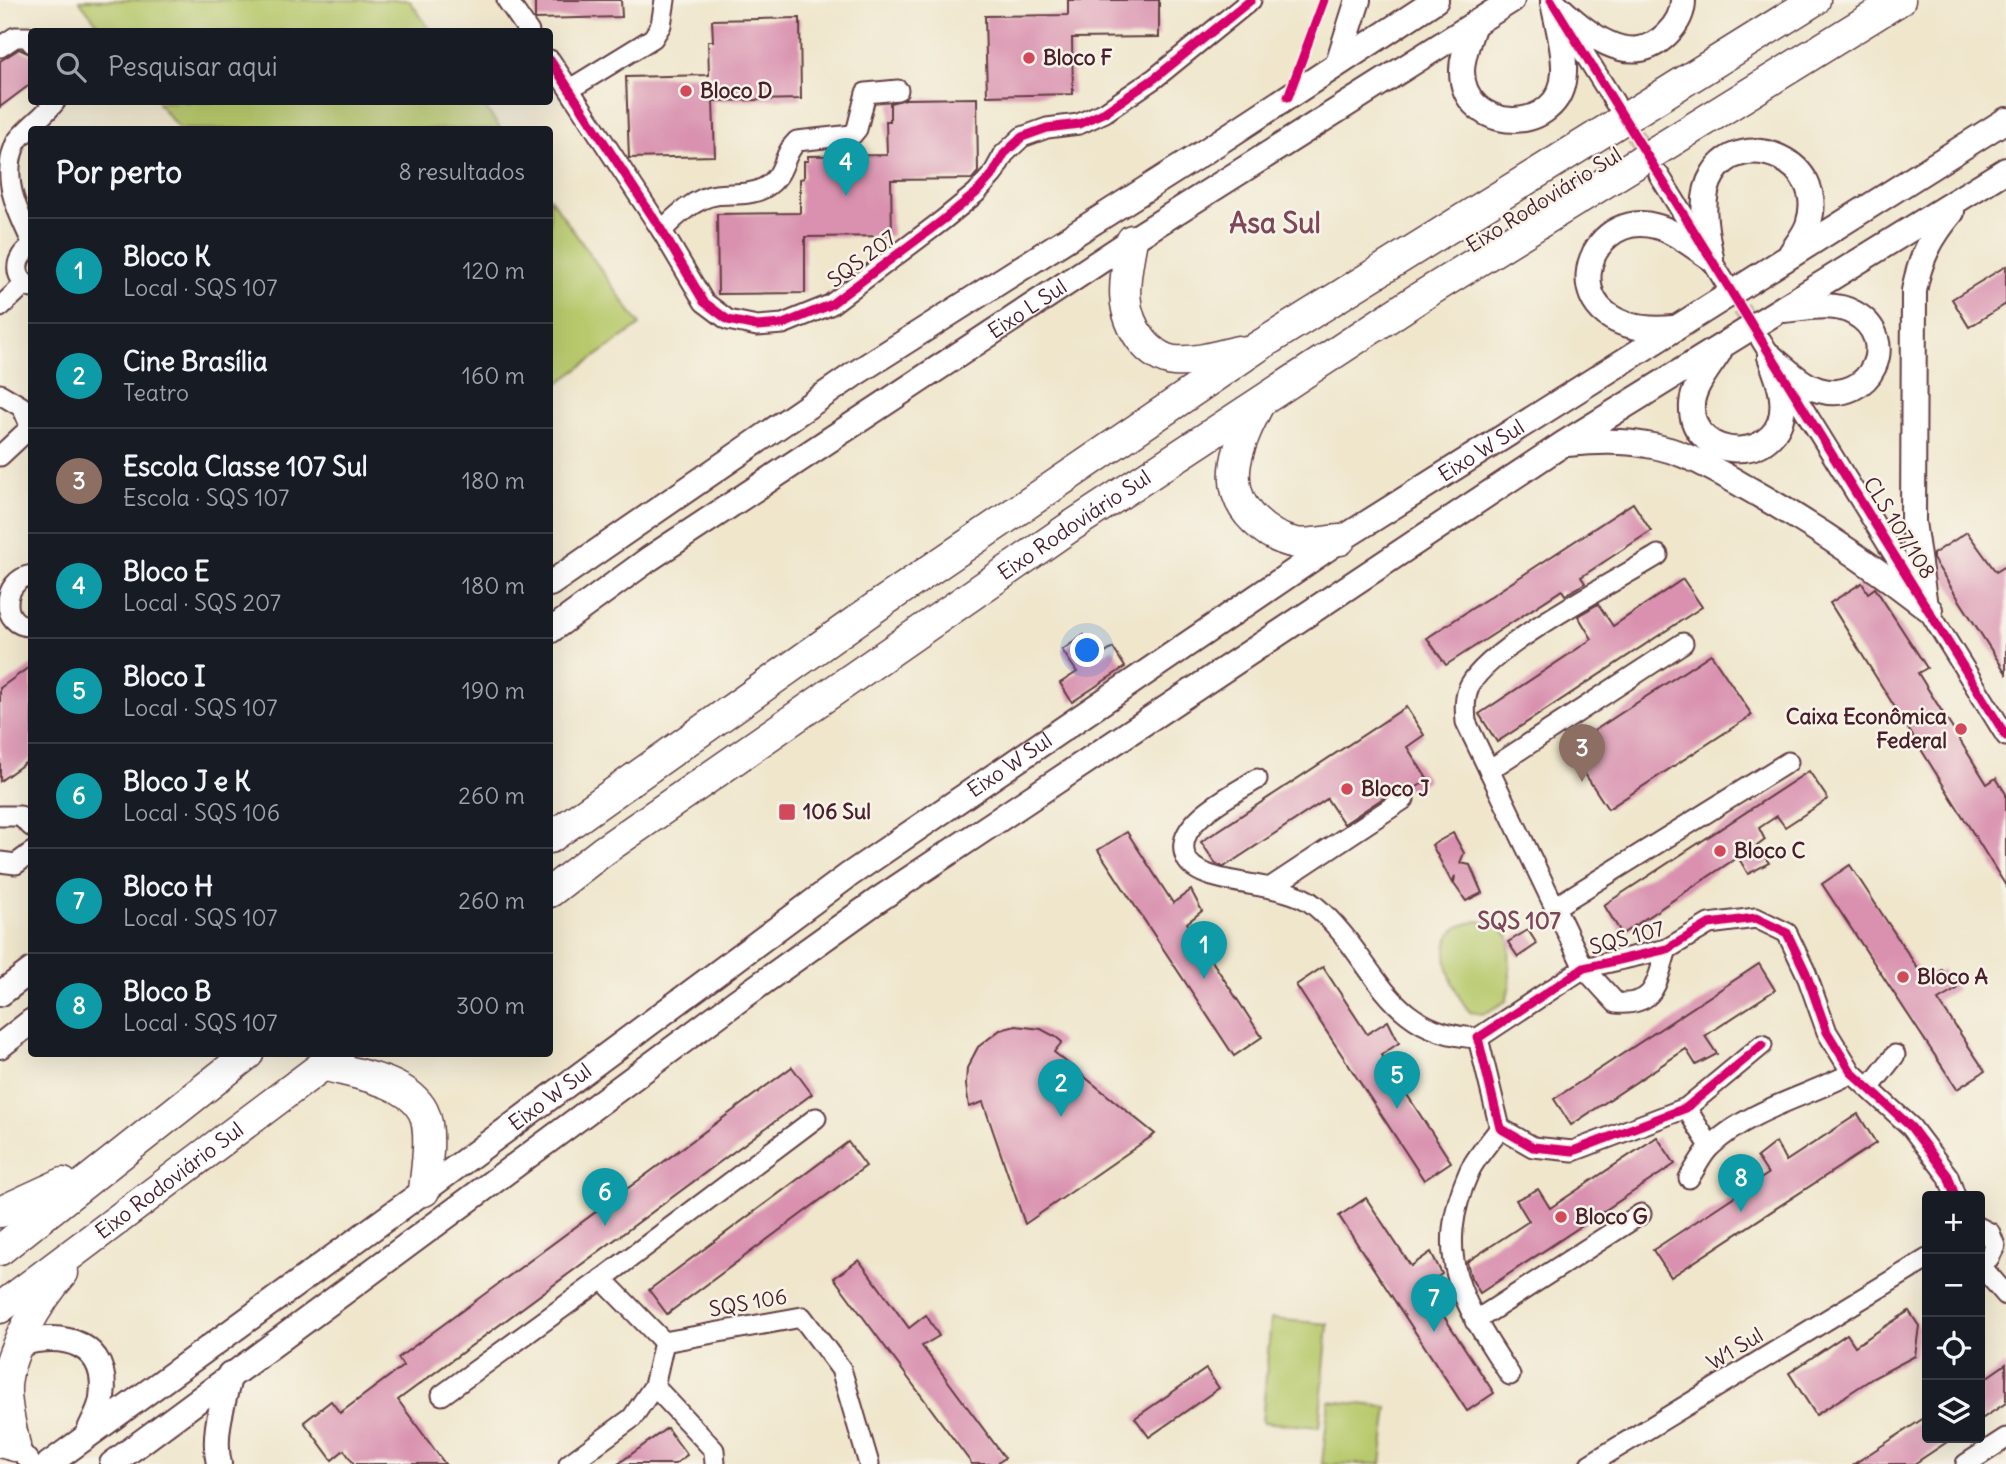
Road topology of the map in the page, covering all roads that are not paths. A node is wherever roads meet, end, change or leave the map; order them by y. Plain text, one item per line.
1 (507, 0) edge
2 (665, 0) edge
3 (1251, 0) edge
4 (1358, 0) edge
5 (1436, 0) edge
6 (1512, 0) edge
7 (1683, 0) edge
8 (1815, 0) edge
9 (1900, 0) edge
10 (1552, 1) edge
11 (1474, 24) junction
12 (526, 28) edge
13 (28, 37) edge
14 (0, 47) edge
15 (1338, 63) junction
16 (553, 64) edge
17 (570, 89) junction
18 (898, 90) dead end
19 (1615, 103) tunnel mouth
20 (52, 105) edge
21 (2006, 120) edge
22 (32, 126) edge
23 (28, 130) edge
24 (2006, 170) edge
25 (1659, 175) tunnel mouth
26 (1967, 194) junction
27 (662, 231) junction
28 (28, 235) edge
29 (1132, 240) junction
30 (28, 248) edge
31 (1711, 258) junction
32 (1788, 258) junction
33 (1726, 284) tunnel mouth
34 (28, 286) edge
35 (0, 306) edge
36 (1780, 310) junction
37 (1674, 328) junction
38 (1259, 346) junction
39 (1723, 347) junction
40 (1765, 348) junction
41 (0, 394) edge
42 (1259, 404) junction
43 (28, 422) edge
44 (28, 432) edge
45 (1563, 444) junction
46 (0, 456) edge
47 (1340, 540) junction
48 (1658, 555) dead end
49 (28, 576) edge
50 (553, 582) edge
51 (1927, 604) junction
52 (3, 614) edge
53 (28, 625) edge
54 (553, 629) edge
55 (1683, 643) dead end
56 (2006, 736) edge
57 (1788, 762) dead end
58 (1489, 770) junction
59 (1257, 779) dead end
60 (1404, 799) dead end
61 (0, 816) edge
62 (28, 823) edge
63 (553, 836) edge
64 (28, 855) edge
65 (0, 862) edge
66 (1270, 887) junction
67 (553, 890) edge
68 (1555, 907) junction
69 (1667, 949) junction
70 (1584, 968) junction
71 (28, 973) edge
72 (0, 994) edge
73 (28, 1024) edge
74 (1478, 1038) junction
75 (1762, 1045) dead end
76 (0, 1046) edge
77 (1895, 1055) dead end
78 (244, 1057) edge
79 (330, 1059) edge
80 (1852, 1073) junction
81 (1870, 1087) junction
82 (1686, 1108) junction
83 (816, 1118) dead end
84 (1500, 1128) junction
85 (1710, 1146) junction
86 (107, 1162) junction
87 (1689, 1178) dead end
88 (424, 1191) junction
89 (1953, 1191) edge
90 (0, 1212) edge
91 (1641, 1214) dead end
92 (2006, 1221) edge
93 (1985, 1228) edge
94 (1985, 1232) edge
95 (98, 1234) junction
96 (0, 1250) edge
97 (1990, 1256) edge
98 (1922, 1262) edge
99 (1922, 1269) edge
100 (1904, 1273) junction
101 (602, 1279) junction
102 (2004, 1292) edge
103 (0, 1308) edge
104 (1475, 1321) junction
105 (664, 1342) junction
106 (20, 1344) junction
107 (230, 1374) junction
108 (1510, 1375) dead end
109 (654, 1386) junction
110 (442, 1395) dead end
111 (88, 1434) junction
112 (2006, 1438) edge
113 (19, 1448) edge
114 (112, 1464) edge
115 (219, 1464) edge
116 (569, 1464) edge
117 (715, 1464) edge
118 (869, 1464) edge
119 (1590, 1464) edge
120 (1966, 1464) edge

1 - 12 street
2 - 17 street
3 - 27 street, SQS 207
4 - 15 main road
5 - 15 main road, Eixo L Sul
6 - 11 main road, Eixo L Sul
7 - 10 main road
8 - 38 highway, Eixo Rodoviário Sul
9 - 42 highway, Eixo Rodoviário Sul
10 - 11 main road
10 - 19 street
11 - 29 main road, Eixo L Sul
13 - 14 street
15 - 50 main road, Eixo L Sul
16 - 17 street, SQS 207
17 - 27 street, SQS 207
18 - 27 street
20 - 22 street
21 - 32 main road, Eixo W Sul
23 - 28 street
24 - 26 main road, Eixo W Sul
25 - 31 street
26 - 36 main road, Eixo W Sul
26 - 51 main road
29 - 38 highway
29 - 54 main road, Eixo L Sul
30 - 34 street
31 - 32 main road
31 - 33 street
31 - 37 main road
32 - 37 main road, Eixo W Sul
34 - 35 street
36 - 39 main road, Eixo W Sul
36 - 40 main road
37 - 47 main road, Eixo W Sul
38 - 63 highway, Eixo Rodoviário Sul
39 - 40 main road
39 - 45 main road, Eixo W Sul
40 - 51 street, CLS 107/108
41 - 43 street
42 - 47 highway
42 - 67 highway, Eixo Rodoviário Sul
44 - 46 street
45 - 51 main road
45 - 107 main road, Eixo W Sul
47 - 88 main road, Eixo W Sul
48 - 58 street, SQS 107
49 - 52 street
51 - 56 street, CLS 107/108
52 - 53 street
55 - 58 street
57 - 68 street
58 - 68 street, SQS 107
59 - 66 street
60 - 66 street
61 - 62 street
64 - 65 street
66 - 74 street
68 - 70 street, SQS 107
69 - 70 street, SQS 107
69 - 70 street, SQS 107
69 - 80 street, SQS 107
70 - 74 street, SQS 107
71 - 72 main road
73 - 76 main road
74 - 84 street
75 - 82 street
77 - 81 street
78 - 86 highway
79 - 88 highway
79 - 95 highway, Eixo Rodoviário Sul
80 - 81 street, SQS 107
80 - 85 street
81 - 89 street, SQS 107
82 - 84 street
82 - 85 street
83 - 101 street
84 - 104 street
85 - 87 street
86 - 90 highway
86 - 96 highway
88 - 111 main road, Eixo W Sul
91 - 104 street
92 - 93 street
94 - 97 street
95 - 103 highway, Eixo Rodoviário Sul
95 - 106 highway
97 - 102 street
98 - 100 street, W1 Sul
99 - 100 street, W1 Sul
100 - 119 street, W1 Sul
101 - 105 street
101 - 110 street
104 - 108 street
105 - 109 street
105 - 118 street, SQS 106
106 - 111 main road
106 - 113 highway
107 - 114 main road, Eixo W Sul
107 - 115 main road
109 - 116 street
109 - 117 street
111 - 113 main road, Eixo W Sul
112 - 120 street

